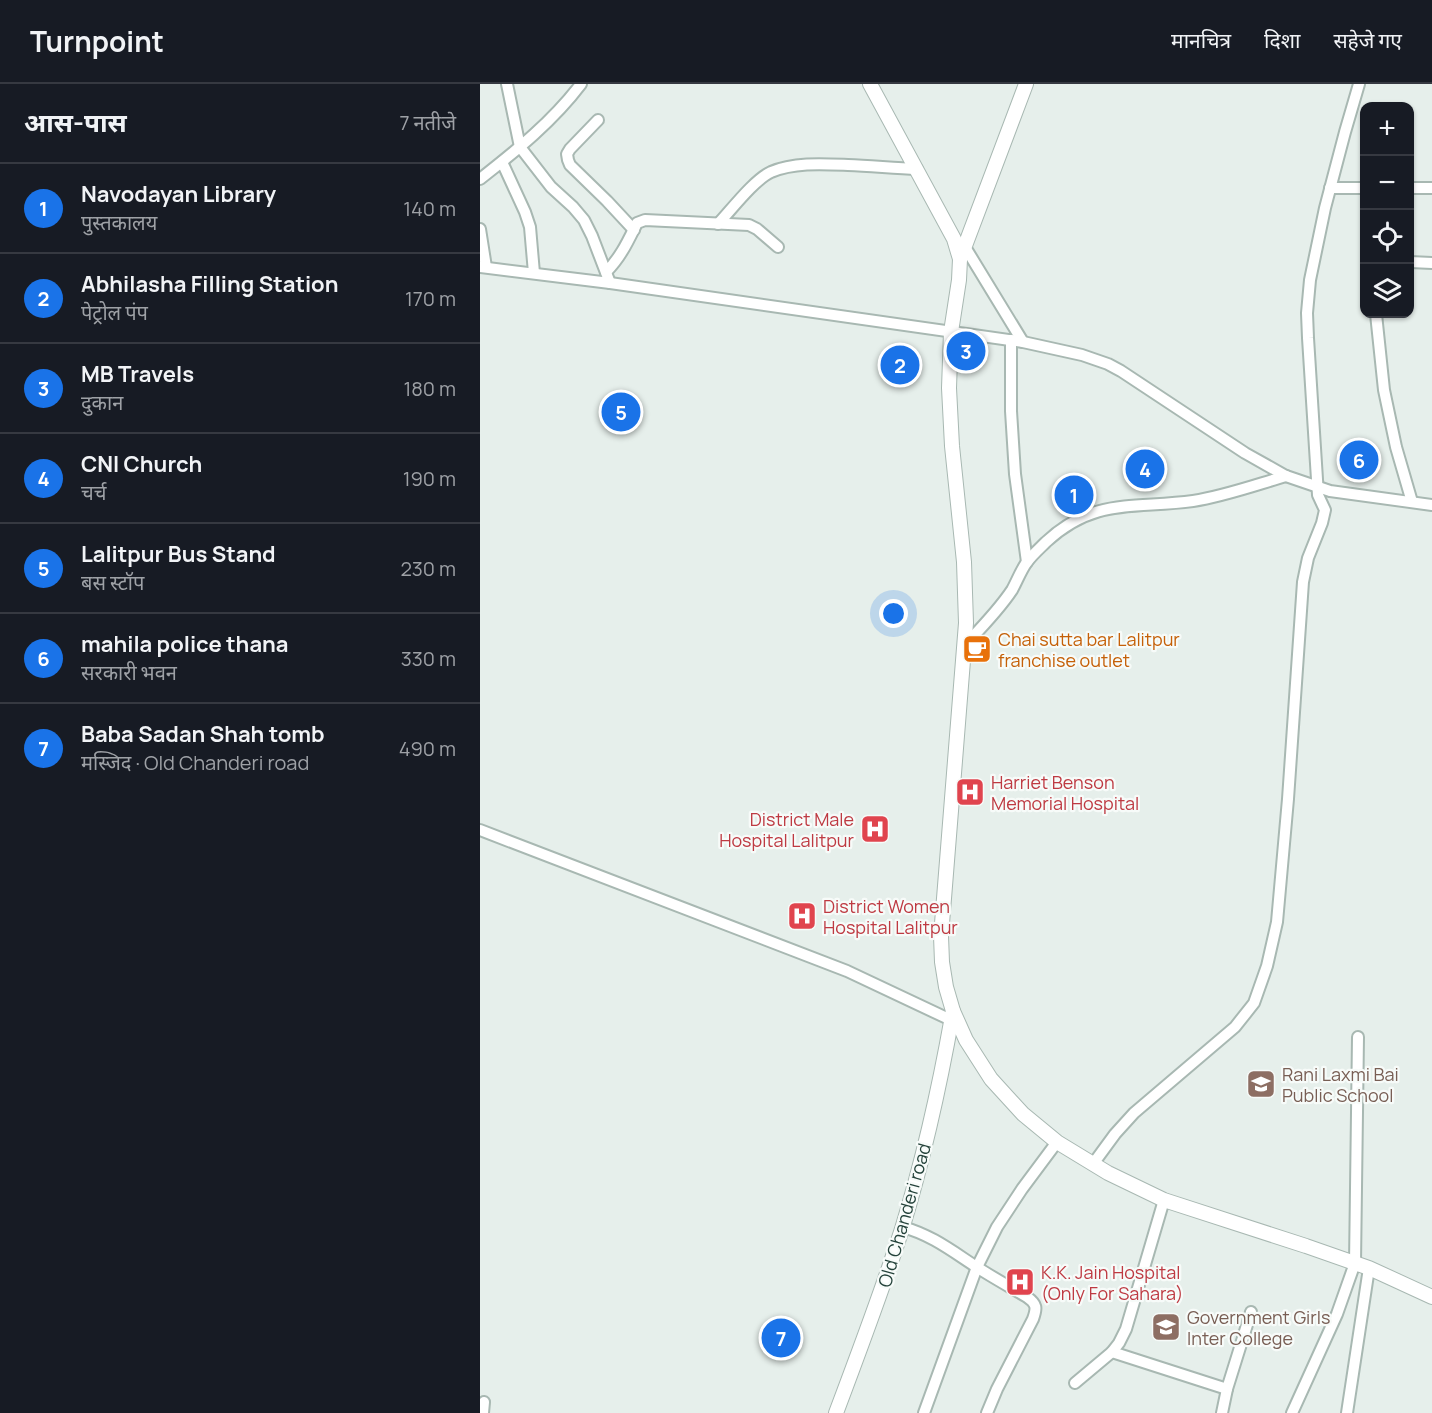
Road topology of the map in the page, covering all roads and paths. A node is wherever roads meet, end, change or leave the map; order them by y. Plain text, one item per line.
1 (507, 84) edge
2 (581, 84) edge
3 (870, 84) edge
4 (1026, 84) edge
5 (1359, 84) edge
6 (598, 120) dead end
7 (520, 147) junction
8 (502, 162) junction
9 (917, 169) junction
10 (480, 179) edge
11 (1330, 188) junction
12 (1360, 188) edge
13 (1414, 188) edge
14 (1432, 188) edge
15 (718, 224) junction
16 (480, 229) edge
17 (634, 230) junction
18 (778, 247) dead end
19 (962, 253) junction
20 (1414, 262) edge
21 (1432, 263) edge
22 (483, 267) edge
23 (606, 272) junction
24 (534, 273) junction
25 (610, 283) junction
26 (1376, 318) edge
27 (951, 332) junction
28 (1011, 340) junction
29 (1023, 342) junction
30 (1286, 476) junction
31 (1317, 487) junction
32 (1412, 502) junction
33 (1432, 505) edge
34 (1027, 562) junction
35 (964, 646) junction
36 (480, 830) edge
37 (952, 1016) junction
38 (1358, 1037) dead end
39 (1057, 1142) junction
40 (1087, 1160) junction
41 (1164, 1200) junction
42 (902, 1227) junction
43 (1362, 1266) junction
44 (977, 1267) junction
45 (1432, 1297) edge
46 (1251, 1312) dead end
47 (1112, 1352) junction
48 (1075, 1383) dead end
49 (1227, 1389) junction
50 (836, 1413) edge
51 (924, 1413) edge
52 (987, 1413) edge
53 (1222, 1413) edge
54 (1292, 1413) edge
55 (1347, 1413) edge

1 - 7 street
2 - 7 street
3 - 9 street
4 - 19 street
5 - 11 street
6 - 17 street
7 - 8 street
7 - 23 street
8 - 10 street
8 - 24 street
9 - 15 street
9 - 19 street
11 - 12 street
11 - 31 street
13 - 14 street
15 - 17 street
15 - 18 street
16 - 22 street
17 - 23 street
19 - 27 street
19 - 29 street
20 - 21 street
22 - 24 street
23 - 25 street
24 - 25 street
25 - 27 street
26 - 32 street
27 - 28 street
27 - 35 street
28 - 29 street
28 - 34 street
29 - 30 street
30 - 31 street
30 - 34 street
31 - 32 street
31 - 40 street
32 - 33 street
34 - 35 street
35 - 37 street
36 - 37 street
37 - 39 street
37 - 42 street, Old Chanderi road
38 - 43 street
39 - 40 street
39 - 44 street
40 - 41 street
41 - 43 street
41 - 47 street
42 - 44 street
42 - 50 street, Old Chanderi road
43 - 45 street
43 - 54 street
43 - 55 street
44 - 51 street
44 - 52 street
46 - 49 street
47 - 48 street
47 - 49 street
49 - 53 street

